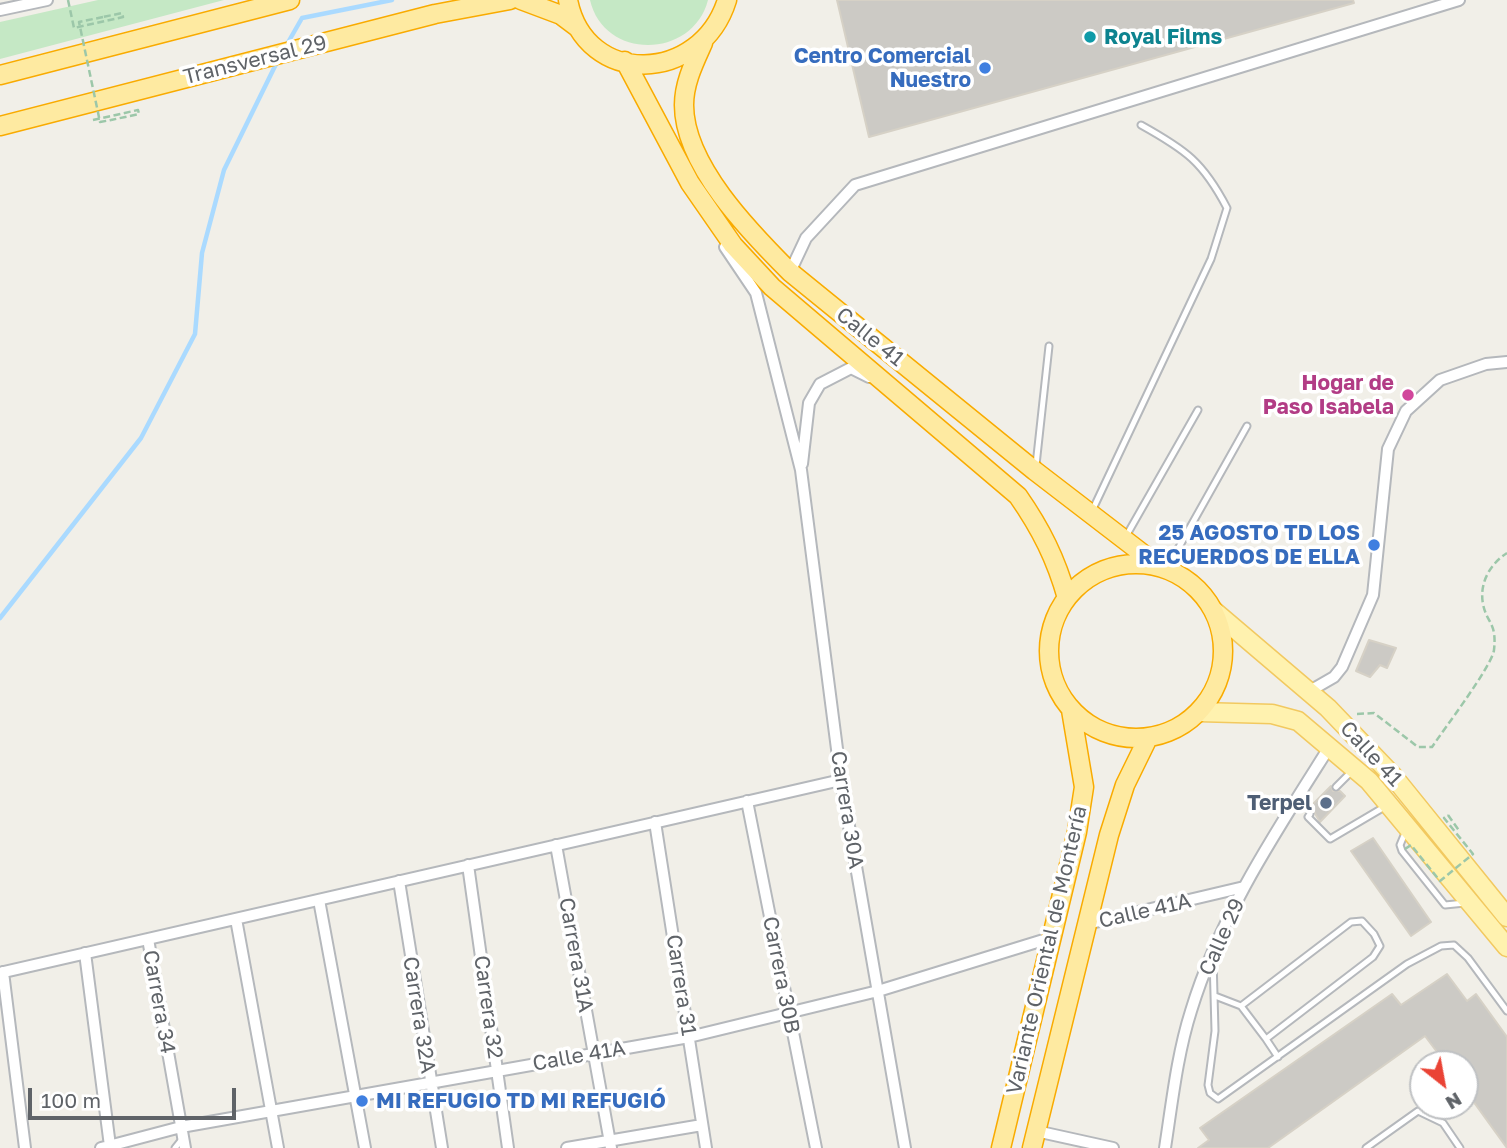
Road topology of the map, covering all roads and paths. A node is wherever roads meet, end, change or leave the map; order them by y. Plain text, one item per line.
1 (47, 0) edge
2 (68, 0) edge
3 (290, 0) edge
4 (510, 0) edge
5 (521, 0) edge
6 (568, 0) edge
7 (727, 0) edge
8 (1459, 0) edge
9 (27, 2) edge
10 (0, 10) edge
11 (580, 29) junction
12 (703, 43) junction
13 (625, 61) junction
14 (0, 75) edge
15 (88, 121) dead end
16 (1141, 125) dead end
17 (0, 126) edge
18 (690, 183) junction
19 (790, 272) junction
20 (1049, 346) dead end
21 (1507, 362) edge
22 (886, 385) junction
23 (1198, 410) dead end
24 (1247, 426) dead end
25 (801, 470) junction
26 (1035, 471) junction
27 (1091, 515) junction
28 (1124, 541) junction
29 (1507, 553) edge
30 (1160, 567) junction
31 (1067, 598) junction
32 (1214, 611) junction
33 (1308, 692) junction
34 (1071, 710) junction
35 (1199, 712) junction
36 (1347, 728) junction
37 (1148, 738) junction
38 (1330, 746) junction
39 (1356, 768) junction
40 (841, 779) junction
41 (1336, 787) dead end
42 (747, 801) junction
43 (1293, 804) junction
44 (1388, 804) junction
45 (1448, 815) dead end
46 (655, 822) junction
47 (556, 845) junction
48 (1405, 849) dead end
49 (468, 865) junction
50 (399, 881) junction
51 (1244, 887) junction
52 (319, 900) junction
53 (1507, 917) edge
54 (236, 919) junction
55 (1087, 924) junction
56 (1050, 938) junction
57 (148, 939) junction
58 (1507, 947) edge
59 (1213, 951) junction
60 (85, 953) junction
61 (1, 973) edge
62 (878, 991) junction
63 (1215, 996) junction
64 (1241, 1006) junction
65 (1507, 1011) edge
66 (789, 1013) junction
67 (689, 1037) junction
68 (1266, 1039) junction
69 (594, 1054) junction
70 (1278, 1057) junction
71 (496, 1070) junction
72 (429, 1082) junction
73 (354, 1095) junction
74 (271, 1110) junction
75 (702, 1125) junction
76 (183, 1138) edge
77 (1034, 1140) edge
78 (610, 1144) edge
79 (106, 1147) edge
80 (25, 1148) edge
81 (175, 1148) edge
82 (278, 1148) edge
83 (365, 1148) edge
84 (442, 1148) edge
85 (508, 1148) edge
86 (567, 1148) edge
87 (706, 1148) edge
88 (816, 1148) edge
89 (905, 1148) edge
90 (1001, 1148) edge
91 (1113, 1148) edge
92 (1165, 1148) edge
93 (1366, 1148) edge
94 (1460, 1148) edge

1 - 9 street
2 - 15 path, bridge
3 - 14 highway
4 - 17 highway, Transversal 29
5 - 11 highway
6 - 11 highway
7 - 12 highway, Calle 41
8 - 19 street
9 - 10 street
11 - 13 highway
12 - 13 highway
12 - 19 highway, Calle 41
13 - 18 highway, Calle 41
16 - 27 lane
18 - 22 highway, Calle 41
18 - 25 street
19 - 26 highway, Calle 41
20 - 26 lane
21 - 33 street
22 - 25 street
22 - 31 highway, Calle 41
23 - 28 lane
24 - 30 lane
25 - 40 street, Carrera 30A
26 - 27 highway, Calle 41
27 - 28 highway, Calle 41
28 - 30 highway, Calle 41
29 - 36 path
30 - 31 highway
30 - 32 highway
31 - 34 highway
32 - 33 main road, Calle 41
32 - 35 highway
33 - 36 main road, Calle 41
34 - 37 highway
34 - 56 highway, Variante Oriental de Montería
35 - 37 highway
35 - 38 main road, Calle 41
36 - 53 main road, Calle 41
37 - 55 highway, Variante Oriental de Montería
38 - 39 main road, Calle 41
38 - 43 street, Calle 29
39 - 41 lane
39 - 44 main road, Calle 41
40 - 42 street
40 - 62 street, Carrera 30A
42 - 46 street
42 - 66 street, Carrera 30B
43 - 44 lane
43 - 51 street, Calle 29
44 - 58 main road, Calle 41
45 - 48 path, bridge
46 - 47 street
46 - 67 street, Carrera 31
47 - 49 street
47 - 69 street, Carrera 31A
49 - 50 street
49 - 71 street, Carrera 32
50 - 52 street
50 - 72 street, Carrera 32A
51 - 55 street, Calle 41A
51 - 59 street, Calle 29
52 - 54 street
52 - 73 street
54 - 57 street
54 - 74 street
55 - 77 highway, Variante Oriental de Montería
56 - 62 street, Calle 41A
56 - 90 highway, Variante Oriental de Montería
57 - 60 street
57 - 76 street, Carrera 34
59 - 63 lane
59 - 92 street, Calle 29
60 - 61 street
60 - 79 street
61 - 80 street
62 - 66 street, Calle 41A
62 - 89 street, Carrera 30A
63 - 64 lane
63 - 70 lane
64 - 68 lane
64 - 68 lane
65 - 70 lane
66 - 67 street, Calle 41A
66 - 88 street, Carrera 30B
67 - 69 street, Calle 41A
67 - 75 street, Carrera 31
68 - 70 lane
69 - 71 street, Calle 41A
69 - 78 street, Carrera 31A
71 - 72 street, Calle 41A
71 - 85 street, Carrera 32
72 - 73 street, Calle 41A
72 - 84 street, Carrera 32A
73 - 74 street, Calle 41A
73 - 83 street
74 - 76 street, Calle 41A
74 - 82 street
75 - 78 street
75 - 87 street, Carrera 31
76 - 79 street, Calle 41A
76 - 81 lane
77 - 91 street
78 - 86 street
93 - 94 lane

